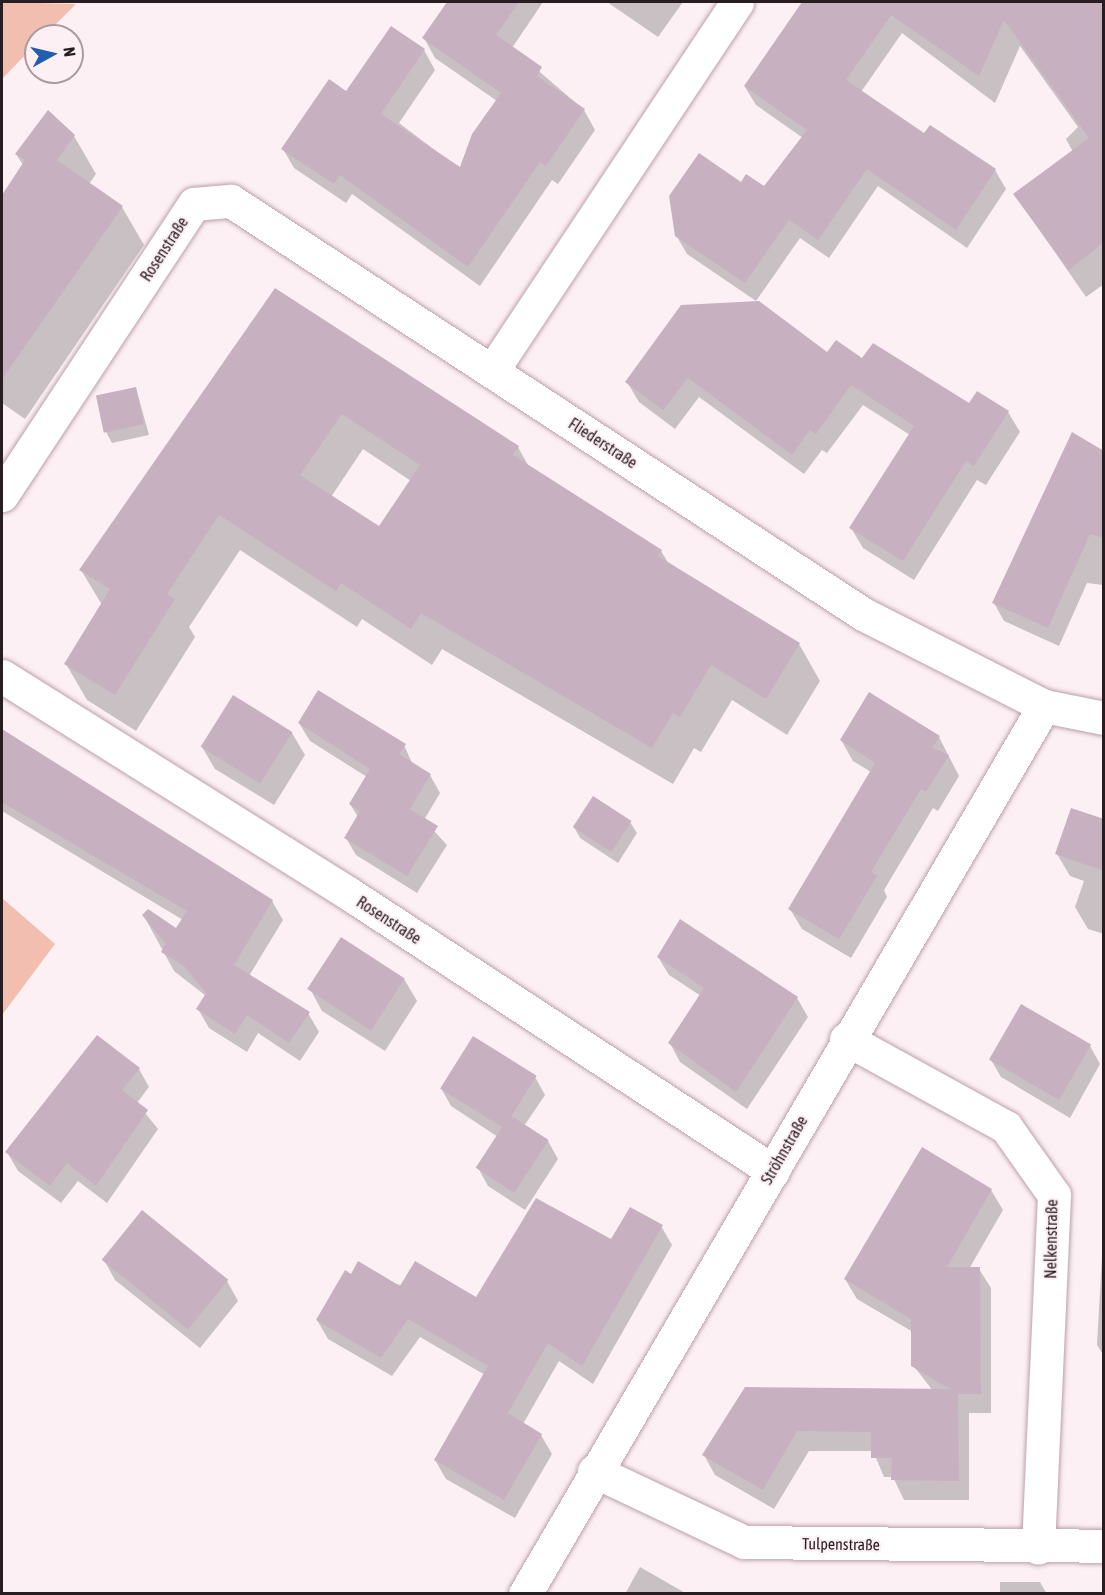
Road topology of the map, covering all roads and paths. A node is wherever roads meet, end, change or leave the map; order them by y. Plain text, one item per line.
1 (737, 2) edge
2 (492, 371) junction
3 (2, 495) edge
4 (2, 676) edge
5 (1044, 706) junction
6 (1104, 718) edge
7 (846, 1039) junction
8 (773, 1171) junction
9 (594, 1471) junction
10 (1104, 1546) edge
11 (1038, 1548) junction
12 (525, 1593) edge

1 - 2 street
2 - 3 street, Rosenstraße
2 - 5 street, Fliederstraße
4 - 8 street, Rosenstraße
5 - 6 street, Fliederstraße
5 - 7 street, Ströhnstraße
7 - 8 street, Ströhnstraße
7 - 11 street, Nelkenstraße
8 - 9 street, Ströhnstraße
9 - 11 street, Tulpenstraße
9 - 12 street, Ströhnstraße
10 - 11 street, Tulpenstraße

